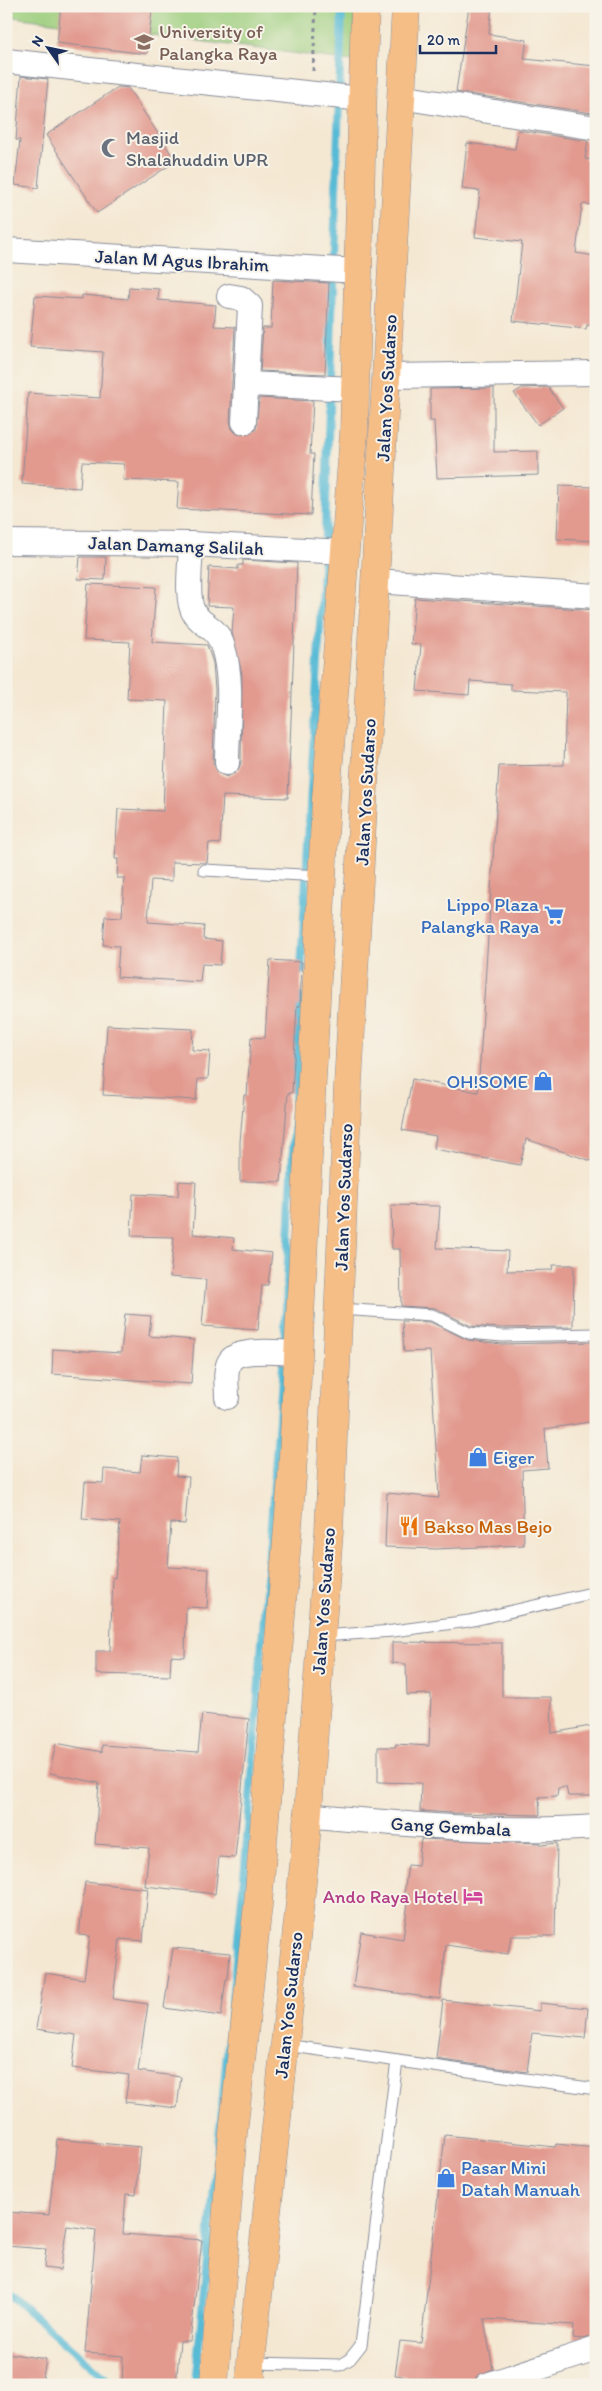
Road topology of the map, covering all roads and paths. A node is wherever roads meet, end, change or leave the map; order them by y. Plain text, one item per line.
1 (316, 6) edge
2 (365, 6) edge
3 (406, 6) edge
4 (6, 61) edge
5 (312, 94) junction
6 (400, 97) junction
7 (362, 99) junction
8 (596, 128) edge
9 (6, 250) edge
10 (358, 270) junction
11 (229, 296) dead end
12 (596, 373) edge
13 (386, 376) junction
14 (246, 384) junction
15 (355, 389) junction
16 (244, 422) dead end
17 (6, 542) edge
18 (191, 544) junction
19 (331, 552) junction
20 (375, 581) junction
21 (596, 596) edge
22 (227, 763) dead end
23 (204, 870) dead end
24 (322, 876) junction
25 (339, 1309) junction
26 (596, 1334) edge
27 (300, 1353) junction
28 (227, 1396) dead end
29 (330, 1475) junction
30 (292, 1477) junction
31 (596, 1592) edge
32 (320, 1636) junction
33 (306, 1815) junction
34 (596, 1827) edge
35 (260, 1878) junction
36 (302, 1878) junction
37 (284, 2045) junction
38 (397, 2061) junction
39 (596, 2088) edge
40 (596, 2349) edge
41 (251, 2374) edge
42 (501, 2383) edge
43 (214, 2385) edge

1 - 5 path
2 - 7 main road, Jalan Yos Sudarso
3 - 6 main road, Jalan Yos Sudarso
4 - 5 street
5 - 7 street
6 - 8 street
6 - 13 main road, Jalan Yos Sudarso
7 - 10 main road, Jalan Yos Sudarso
9 - 10 street, Jalan M Agus Ibrahim
10 - 15 main road, Jalan Yos Sudarso
11 - 14 street
12 - 13 street
13 - 20 main road, Jalan Yos Sudarso
14 - 15 street
14 - 16 street
15 - 19 main road, Jalan Yos Sudarso
17 - 18 street, Jalan Damang Salilah
18 - 19 street, Jalan Damang Salilah
18 - 22 street
19 - 24 main road, Jalan Yos Sudarso
20 - 21 street
20 - 25 main road, Jalan Yos Sudarso
23 - 24 lane
24 - 27 main road, Jalan Yos Sudarso
25 - 26 lane
25 - 29 main road, Jalan Yos Sudarso
27 - 28 street
27 - 30 main road, Jalan Yos Sudarso
29 - 30 main road
29 - 32 main road, Jalan Yos Sudarso
30 - 35 main road, Jalan Yos Sudarso
31 - 32 lane
32 - 33 main road, Jalan Yos Sudarso
33 - 34 street, Gang Gembala
33 - 36 main road, Jalan Yos Sudarso
35 - 36 main road
35 - 43 main road, Jalan Yos Sudarso
36 - 37 main road, Jalan Yos Sudarso
37 - 38 lane
37 - 41 main road, Jalan Yos Sudarso
38 - 39 lane
38 - 41 lane
40 - 42 street

